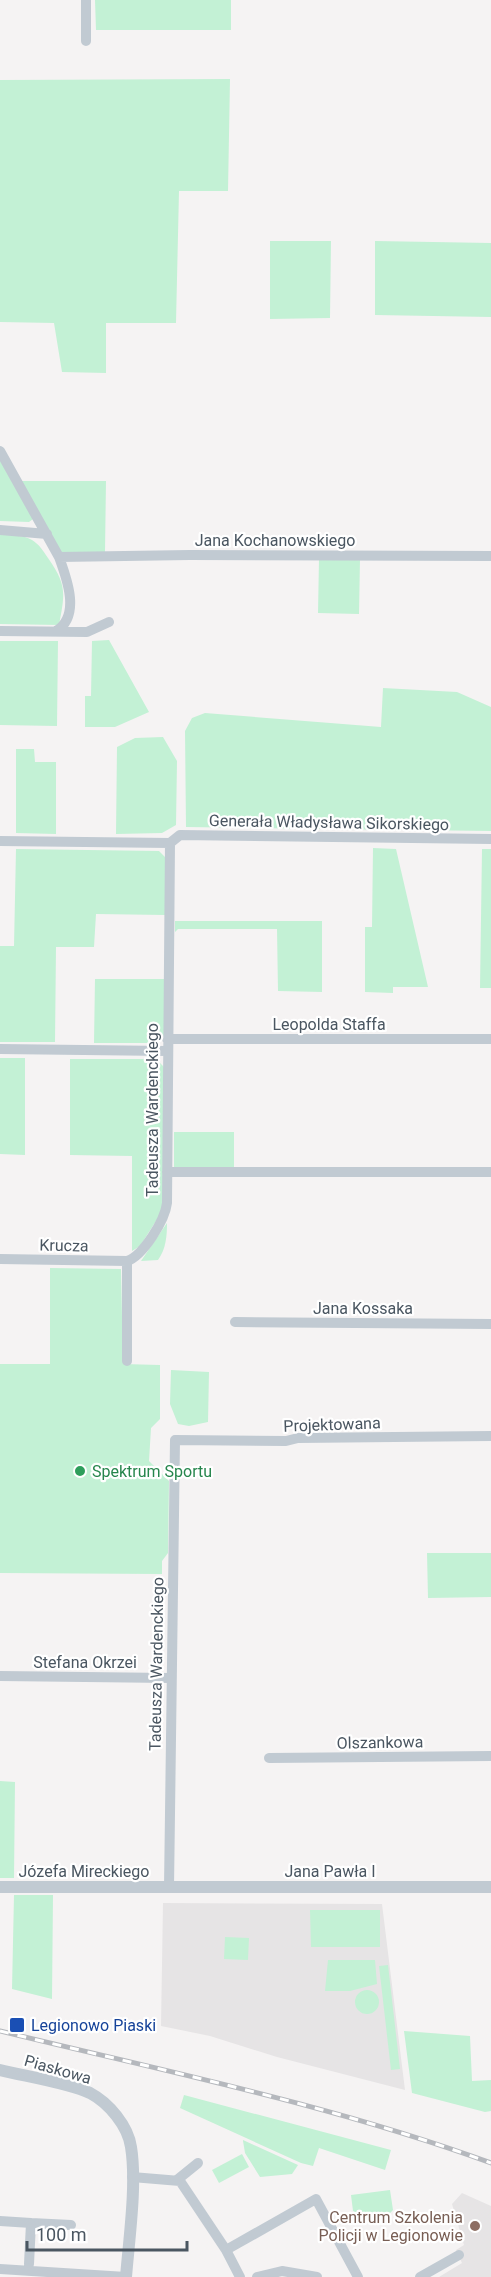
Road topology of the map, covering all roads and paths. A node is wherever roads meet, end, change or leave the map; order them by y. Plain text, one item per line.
1 (86, 0) edge
2 (86, 40) dead end
3 (0, 451) edge
4 (0, 530) edge
5 (47, 534) junction
6 (491, 556) edge
7 (59, 557) junction
8 (109, 622) dead end
9 (0, 631) edge
10 (56, 631) junction
11 (491, 839) edge
12 (0, 841) edge
13 (170, 843) junction
14 (491, 1039) edge
15 (167, 1045) junction
16 (0, 1049) edge
17 (167, 1172) junction
18 (491, 1172) edge
19 (0, 1259) edge
20 (127, 1261) junction
21 (235, 1322) dead end
22 (491, 1324) edge
23 (127, 1361) dead end
24 (491, 1436) edge
25 (175, 1440) joint
26 (0, 1676) edge
27 (170, 1678) junction
28 (491, 1756) edge
29 (269, 1758) dead end
30 (0, 1887) edge
31 (491, 1887) edge
32 (169, 1888) junction
33 (0, 2070) edge
34 (198, 2163) dead end
35 (132, 2176) junction
36 (177, 2180) junction
37 (0, 2221) edge
38 (31, 2223) junction
39 (71, 2225) dead end
40 (226, 2250) junction
41 (459, 2255) dead end
42 (29, 2264) dead end
43 (0, 2270) edge
44 (273, 2275) edge
45 (126, 2277) edge
46 (240, 2277) edge
47 (257, 2277) edge
48 (317, 2277) edge
49 (358, 2277) edge
50 (420, 2277) edge

1 - 2 street
3 - 5 street
4 - 5 street
5 - 7 street
6 - 7 street, Jana Kochanowskiego
7 - 10 street
8 - 10 street
9 - 10 street
11 - 13 street, Generała Władysława Sikorskiego
12 - 13 street, Generała Władysława Sikorskiego
13 - 15 street, Tadeusza Wardenckiego
14 - 15 street, Leopolda Staffa
15 - 16 street, Leopolda Staffa
15 - 17 street, Tadeusza Wardenckiego
17 - 18 street
17 - 20 street, Tadeusza Wardenckiego
19 - 20 street, Krucza
20 - 23 street
21 - 22 street, Jana Kossaka
24 - 25 street, Projektowana
25 - 27 street, Tadeusza Wardenckiego
26 - 27 street, Stefana Okrzei
27 - 32 street, Tadeusza Wardenckiego
28 - 29 street, Olszankowa
30 - 32 street, Józefa Mireckiego
31 - 32 street, Jana Pawła I
33 - 35 street, Piaskowa
34 - 36 street
35 - 36 street
35 - 45 street, Piaskowa
36 - 40 street
37 - 38 street
38 - 39 street
38 - 42 street
40 - 46 street
40 - 49 street
41 - 50 street
43 - 45 street, Piaskowa
44 - 47 street
44 - 48 street

